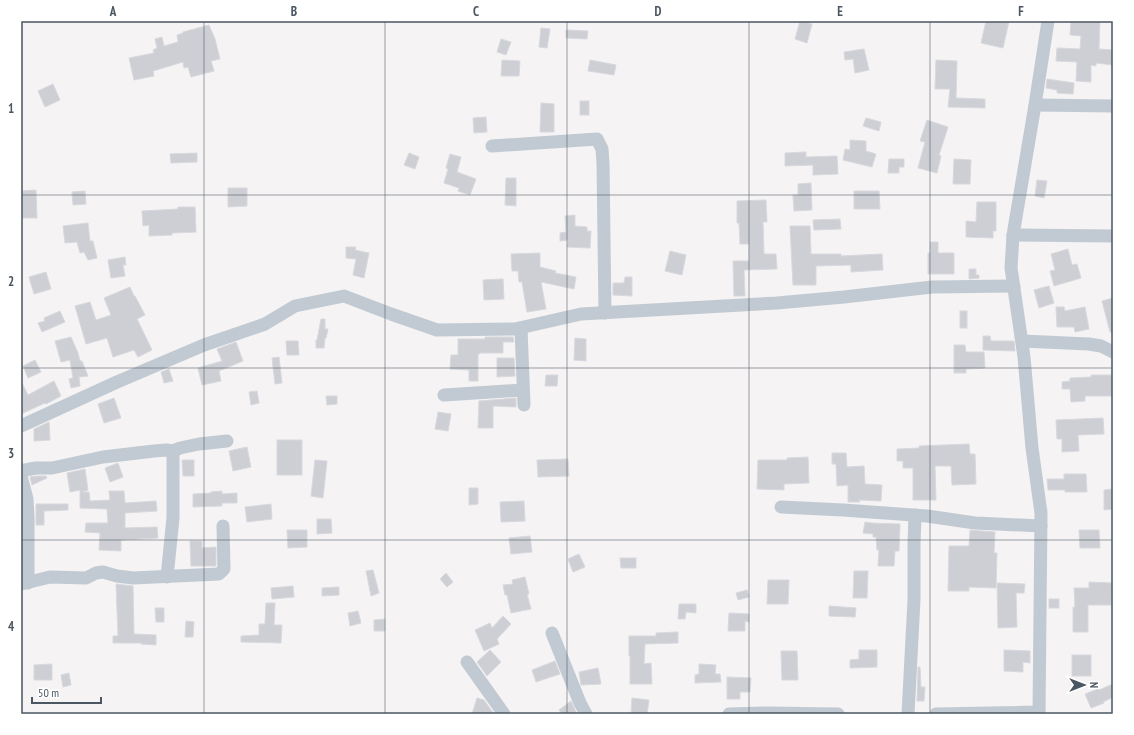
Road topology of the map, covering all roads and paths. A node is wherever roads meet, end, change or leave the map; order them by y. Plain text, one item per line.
1 (1048, 21) edge
2 (1035, 105) junction
3 (1113, 106) edge
4 (492, 146) dead end
5 (1013, 235) junction
6 (1113, 236) edge
7 (1014, 286) junction
8 (605, 313) junction
9 (520, 328) junction
10 (1022, 341) junction
11 (1113, 352) edge
12 (523, 390) junction
13 (444, 395) dead end
14 (524, 405) dead end
15 (21, 426) edge
16 (227, 441) dead end
17 (174, 451) junction
18 (781, 507) dead end
19 (916, 515) junction
20 (223, 526) dead end
21 (1041, 526) junction
22 (167, 577) junction
23 (24, 583) edge
24 (552, 633) dead end
25 (467, 662) dead end
26 (1039, 713) edge
27 (504, 714) edge
28 (586, 714) edge
29 (729, 714) edge
30 (838, 714) edge
31 (908, 714) edge
32 (936, 714) edge

1 - 2 street
2 - 3 street
2 - 5 street
4 - 8 street
5 - 6 street
5 - 7 street
7 - 8 street
7 - 10 street
8 - 9 street
9 - 12 street
9 - 15 street
10 - 11 street
10 - 21 street
12 - 13 street
12 - 14 street
16 - 17 street
17 - 22 street
17 - 23 street
18 - 19 street
19 - 21 street
19 - 31 street
20 - 22 street
21 - 26 street
22 - 23 street
24 - 28 street
25 - 27 street
26 - 32 street
29 - 30 street

